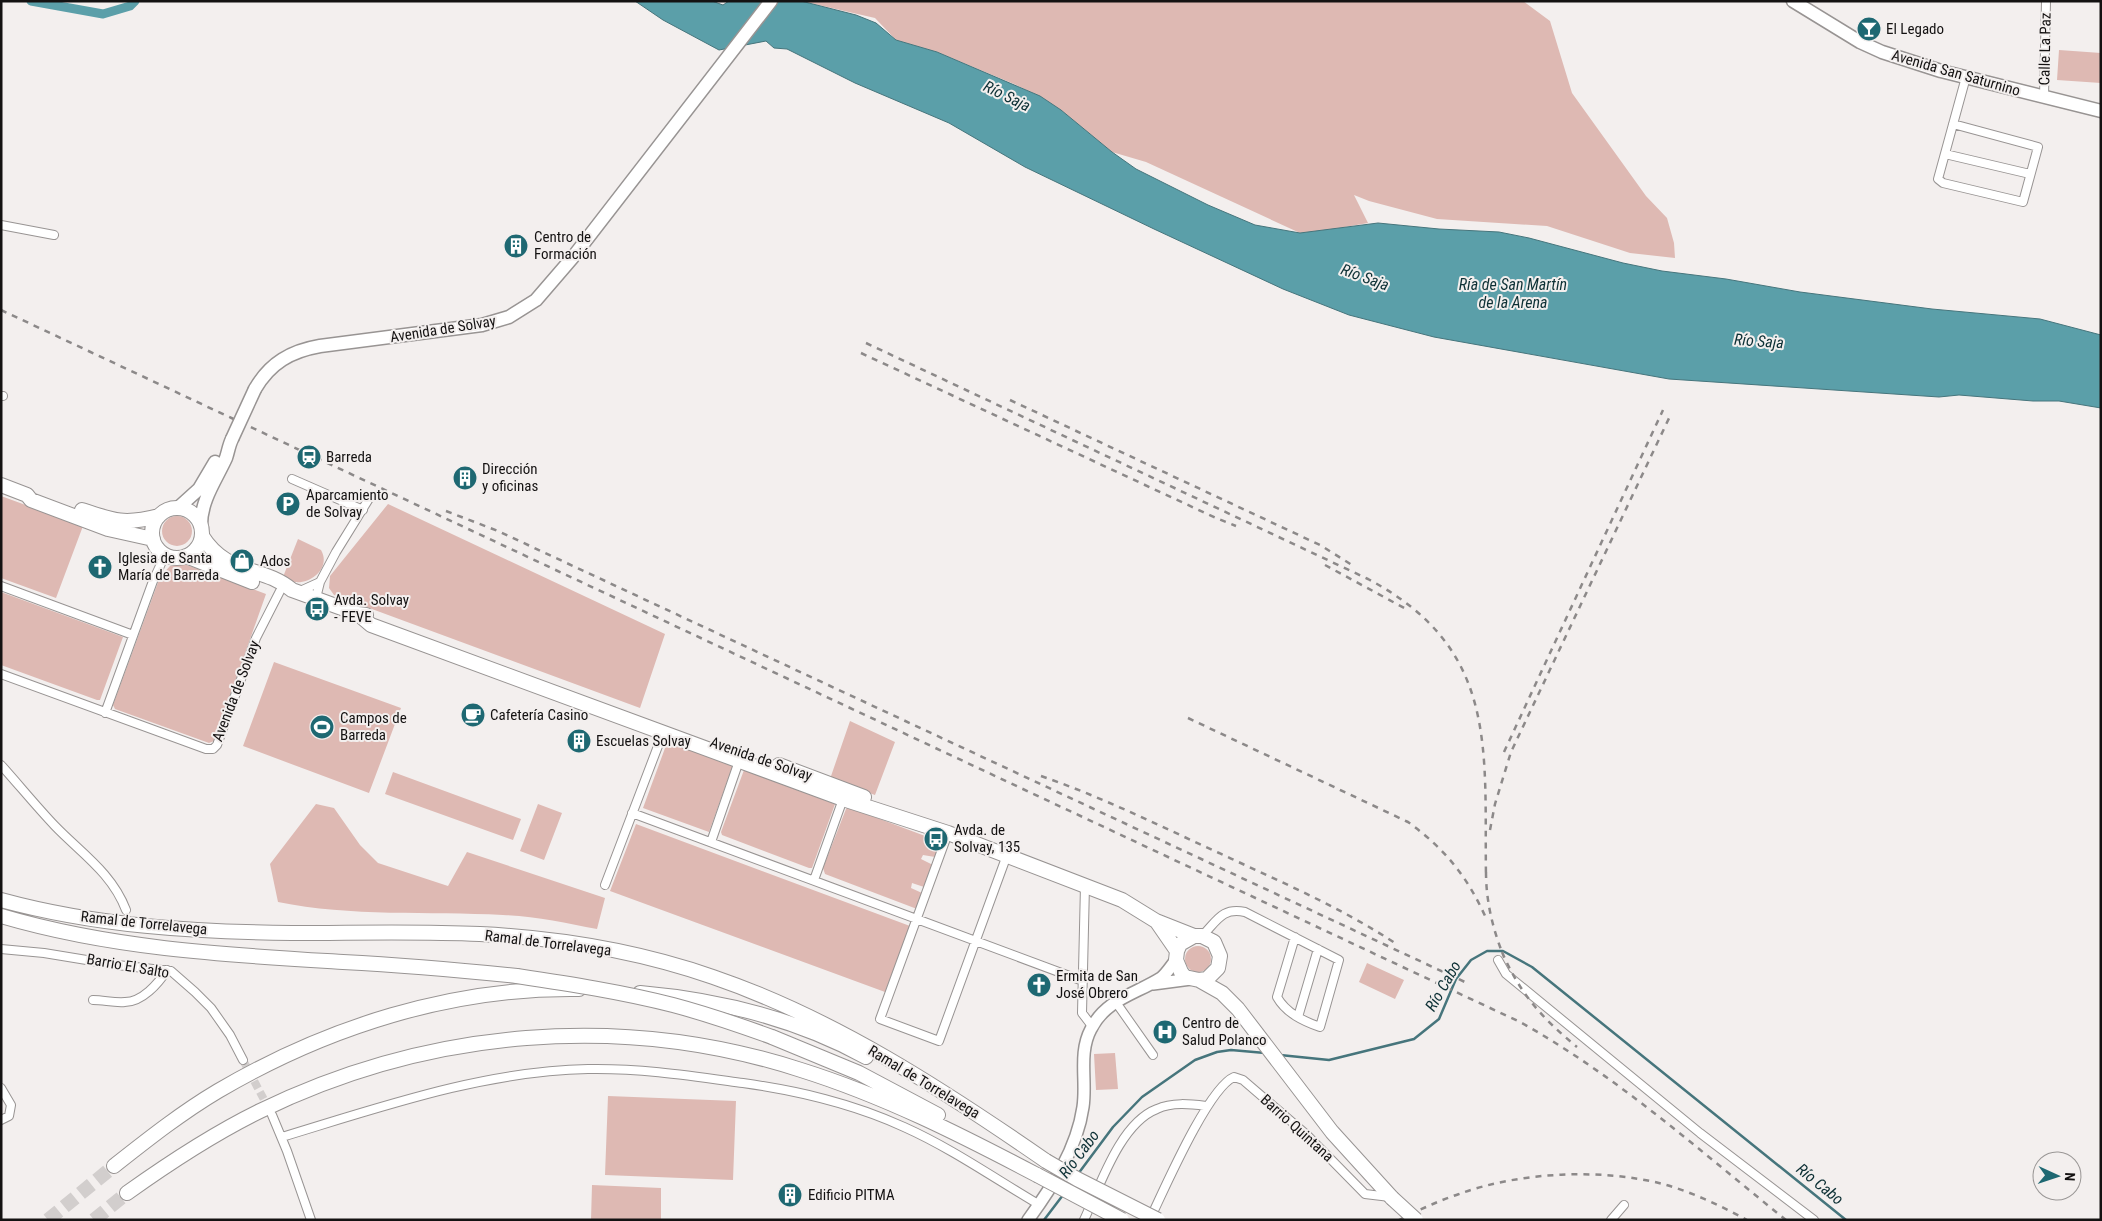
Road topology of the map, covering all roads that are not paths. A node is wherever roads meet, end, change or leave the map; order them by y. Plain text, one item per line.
1 (772, 1) edge
2 (1793, 1) edge
3 (2046, 1) edge
4 (1966, 77) junction
5 (2044, 97) junction
6 (2101, 111) edge
7 (1953, 124) junction
8 (1945, 154) junction
9 (2030, 174) junction
10 (1, 225) edge
11 (54, 235) dead end
12 (230, 443) junction
13 (292, 479) dead end
14 (1, 485) edge
15 (27, 494) junction
16 (370, 497) dead end
17 (178, 508) junction
18 (363, 510) junction
19 (159, 516) junction
20 (201, 530) junction
21 (153, 539) junction
22 (165, 555) junction
23 (186, 556) junction
24 (320, 582) junction
25 (1, 586) edge
26 (290, 591) junction
27 (316, 598) junction
28 (358, 614) junction
29 (133, 635) junction
30 (1, 674) edge
31 (105, 713) junction
32 (663, 733) junction
33 (739, 761) junction
34 (1, 765) edge
35 (844, 799) junction
36 (632, 813) junction
37 (909, 819) junction
38 (948, 833) junction
39 (711, 842) junction
40 (1007, 855) junction
41 (814, 880) junction
42 (605, 885) dead end
43 (1085, 885) junction
44 (1, 900) edge
45 (126, 910) dead end
46 (1, 916) edge
47 (917, 918) junction
48 (1220, 918) junction
49 (1156, 921) junction
50 (1295, 937) junction
51 (1203, 938) junction
52 (976, 940) junction
53 (1, 949) edge
54 (1318, 949) junction
55 (1176, 956) junction
56 (1498, 960) dead end
57 (1218, 968) junction
58 (167, 970) junction
59 (1083, 980) junction
60 (1195, 980) junction
61 (1144, 986) junction
62 (93, 1000) dead end
63 (1115, 1001) junction
64 (1238, 1009) junction
65 (1298, 1017) junction
66 (1092, 1026) junction
67 (1153, 1055) dead end
68 (243, 1060) tunnel mouth
69 (1, 1088) edge
70 (1206, 1106) junction
71 (272, 1115) tunnel mouth
72 (1, 1120) edge
73 (282, 1137) junction
74 (1046, 1161) junction
75 (114, 1166) tunnel mouth
76 (1037, 1176) junction
77 (127, 1194) tunnel mouth
78 (1392, 1198) junction
79 (1038, 1204) junction
80 (1624, 1205) dead end
81 (311, 1220) edge
82 (1028, 1220) edge
83 (1084, 1220) edge
84 (1122, 1220) edge
85 (1149, 1220) edge
86 (1158, 1220) edge
87 (1416, 1220) edge
88 (1611, 1220) edge
89 (1814, 1220) edge

1 - 12 main road, Avenida de Solvay, bridge
2 - 4 main road, Avenida San Saturnino
3 - 5 street, Calle La Paz
4 - 5 main road, Avenida San Saturnino
4 - 7 street
5 - 6 main road, Avenida San Saturnino
7 - 8 street
7 - 9 street
8 - 9 street
8 - 9 street
10 - 11 street
12 - 17 main road
12 - 20 main road
13 - 18 street
14 - 15 highway
15 - 19 highway
15 - 21 highway
16 - 18 street
17 - 19 highway
17 - 20 highway
18 - 24 street
19 - 21 highway
20 - 23 highway
20 - 26 highway, Avenida de Solvay
21 - 22 highway
22 - 23 highway
22 - 29 street
23 - 26 highway, Avenida de Solvay
24 - 26 street
24 - 27 street
25 - 29 street
26 - 27 highway, Avenida de Solvay
26 - 31 street, Avenida de Solvay
27 - 28 highway, Avenida de Solvay
28 - 32 highway, Avenida de Solvay
28 - 37 highway, Avenida de Solvay
29 - 31 street
30 - 31 street
32 - 33 highway, Avenida de Solvay
32 - 36 street
33 - 35 highway, Avenida de Solvay
33 - 39 street, Avenida de Solvay
34 - 45 street
35 - 37 highway, Avenida de Solvay
35 - 41 street
36 - 39 street
36 - 42 street
37 - 38 highway, Avenida de Solvay
38 - 40 highway, Avenida de Solvay
38 - 47 street
39 - 41 street
40 - 43 highway, Avenida de Solvay
40 - 52 street
41 - 47 street
43 - 49 highway, Avenida de Solvay
43 - 59 street
44 - 74 highway, Ramal de Torrelavega
46 - 76 highway, Ramal de Torrelavega, bridge
47 - 52 street
47 - 52 street
48 - 50 street
48 - 51 street
48 - 51 street
49 - 51 highway
49 - 55 highway
50 - 54 street
50 - 65 street
51 - 55 highway
51 - 57 highway
52 - 59 street
53 - 58 street, Barrio El Salto
54 - 65 street
54 - 65 street
55 - 60 highway
55 - 61 street
56 - 89 street
57 - 60 highway
57 - 64 highway
58 - 62 street
58 - 68 street, Barrio El Salto
59 - 66 street
60 - 61 street
60 - 64 highway
61 - 63 street
63 - 66 street
63 - 67 street
64 - 78 highway
66 - 79 street
69 - 72 street
70 - 78 street, Barrio Quintana
70 - 83 street
70 - 85 street, Barrio Quintana
71 - 73 street
73 - 79 street
73 - 81 street
74 - 75 highway
74 - 86 highway, bridge
76 - 77 highway
76 - 84 highway, bridge
78 - 87 highway, bridge
79 - 82 street
80 - 88 street

